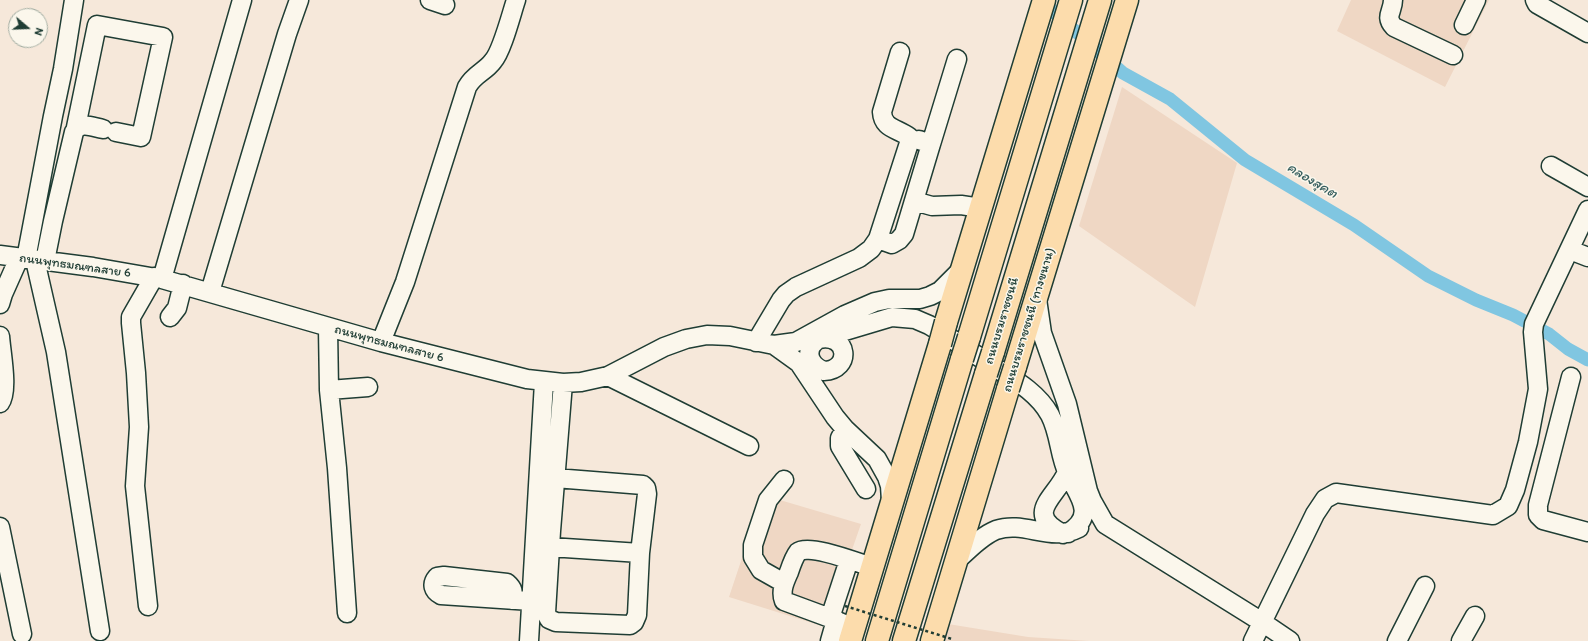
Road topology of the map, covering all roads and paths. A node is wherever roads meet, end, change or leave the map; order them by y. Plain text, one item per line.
1 (74, 0) edge
2 (242, 0) edge
3 (299, 0) edge
4 (516, 0) edge
5 (1100, 0) edge
6 (1127, 0) edge
7 (1393, 0) edge
8 (1476, 0) edge
9 (1535, 0) edge
10 (1070, 4) edge
11 (1041, 10) edge
12 (1464, 25) dead end
13 (1588, 33) edge
14 (900, 52) dead end
15 (1454, 55) dead end
16 (957, 59) dead end
17 (76, 127) junction
18 (909, 137) junction
19 (931, 144) junction
20 (1551, 166) dead end
21 (1588, 187) edge
22 (914, 201) junction
23 (981, 208) junction
24 (1588, 210) edge
25 (878, 239) junction
26 (1570, 250) junction
27 (0, 256) edge
28 (1588, 257) edge
29 (32, 259) junction
30 (963, 268) junction
31 (158, 278) junction
32 (183, 284) junction
33 (210, 292) junction
34 (1036, 296) junction
35 (0, 304) edge
36 (845, 315) junction
37 (170, 317) dead end
38 (328, 328) junction
39 (0, 336) edge
40 (823, 338) junction
41 (381, 342) junction
42 (756, 342) junction
43 (796, 342) junction
44 (774, 345) junction
45 (814, 366) junction
46 (608, 376) junction
47 (1571, 377) dead end
48 (544, 382) junction
49 (563, 383) junction
50 (368, 387) dead end
51 (817, 387) junction
52 (329, 390) junction
53 (0, 403) edge
54 (845, 428) junction
55 (748, 446) dead end
56 (1067, 472) junction
57 (555, 478) junction
58 (784, 480) dead end
59 (866, 489) dead end
60 (1088, 490) junction
61 (891, 504) junction
62 (1104, 524) junction
63 (0, 527) edge
64 (1070, 532) junction
65 (1588, 532) edge
66 (550, 547) junction
67 (640, 553) junction
68 (849, 560) junction
69 (956, 560) junction
70 (872, 567) junction
71 (784, 583) junction
72 (1425, 586) dead end
73 (512, 600) dead end
74 (531, 601) junction
75 (148, 606) dead end
76 (348, 613) dead end
77 (1475, 616) dead end
78 (1262, 622) junction
79 (843, 623) edge
80 (100, 631) dead end
81 (22, 634) dead end
82 (942, 640) edge
83 (529, 641) edge
84 (830, 641) edge
85 (877, 641) edge
86 (904, 641) edge
87 (1253, 641) edge
88 (1290, 641) edge
89 (1397, 641) edge
90 (1461, 641) edge

1 - 29 street
2 - 31 street
3 - 33 street
4 - 41 street
5 - 86 main road, ถนนบรมราชชนนี, bridge
6 - 34 main road, ถนนบรมราชชนนี (ทางขนาน)
7 - 15 street
8 - 12 street
9 - 13 street
10 - 85 main road, ถนนบรมราชชนนี, bridge
11 - 23 main road
14 - 18 street
16 - 19 street
17 - 17 street
17 - 29 street
18 - 19 street
18 - 25 street
19 - 22 street
20 - 21 street
22 - 23 street
22 - 25 street
23 - 30 main road
24 - 26 street
25 - 42 street
26 - 28 street
26 - 78 street
27 - 29 street, ถนนพุทธมณฑลสาย 6
29 - 31 street, ถนนพุทธมณฑลสาย 6
29 - 35 street
29 - 80 street
30 - 36 street, ถนนพุทธมณฑลสาย 6
30 - 61 main road, bridge
31 - 32 street, ถนนพุทธมณฑลสาย 6
31 - 75 street
32 - 33 street, ถนนพุทธมณฑลสาย 6
32 - 37 street
33 - 38 street, ถนนพุทธมณฑลสาย 6
34 - 60 street
34 - 69 main road, ถนนบรมราชชนนี (ทางขนาน), bridge
36 - 40 street
36 - 43 street, ถนนพุทธมณฑลสาย 6
38 - 41 street, ถนนพุทธมณฑลสาย 6
38 - 52 street
39 - 53 street
40 - 43 street
40 - 45 street
40 - 45 street
40 - 56 street
41 - 48 street, ถนนพุทธมณฑลสาย 6
42 - 44 street, ถนนพุทธมณฑลสาย 6
42 - 46 street, ถนนพุทธมณฑลสาย 6
43 - 44 street, ถนนพุทธมณฑลสาย 6
44 - 51 street, ถนนพุทธมณฑลสาย 6
45 - 51 street
46 - 49 street, ถนนพุทธมณฑลสาย 6
46 - 55 street
47 - 65 street
48 - 49 street, ถนนพุทธมณฑลสาย 6
48 - 74 street
49 - 57 street
50 - 52 street
51 - 54 street, ถนนพุทธมณฑลสาย 6
52 - 76 street
54 - 59 street
54 - 61 street, ถนนพุทธมณฑลสาย 6
56 - 64 street
56 - 64 street
57 - 66 street
57 - 67 street
58 - 71 street
60 - 62 street
60 - 64 street
61 - 70 main road
62 - 64 street
62 - 78 street
63 - 81 street
64 - 69 street
66 - 67 street
66 - 67 street
68 - 70 street
68 - 71 street
68 - 79 street
69 - 82 main road, ถนนบรมราชชนนี (ทางขนาน)
70 - 79 main road
71 - 79 street
72 - 89 street
73 - 74 street
74 - 83 street
77 - 90 street
78 - 87 street
78 - 88 street
79 - 82 path, bridge
79 - 84 street

